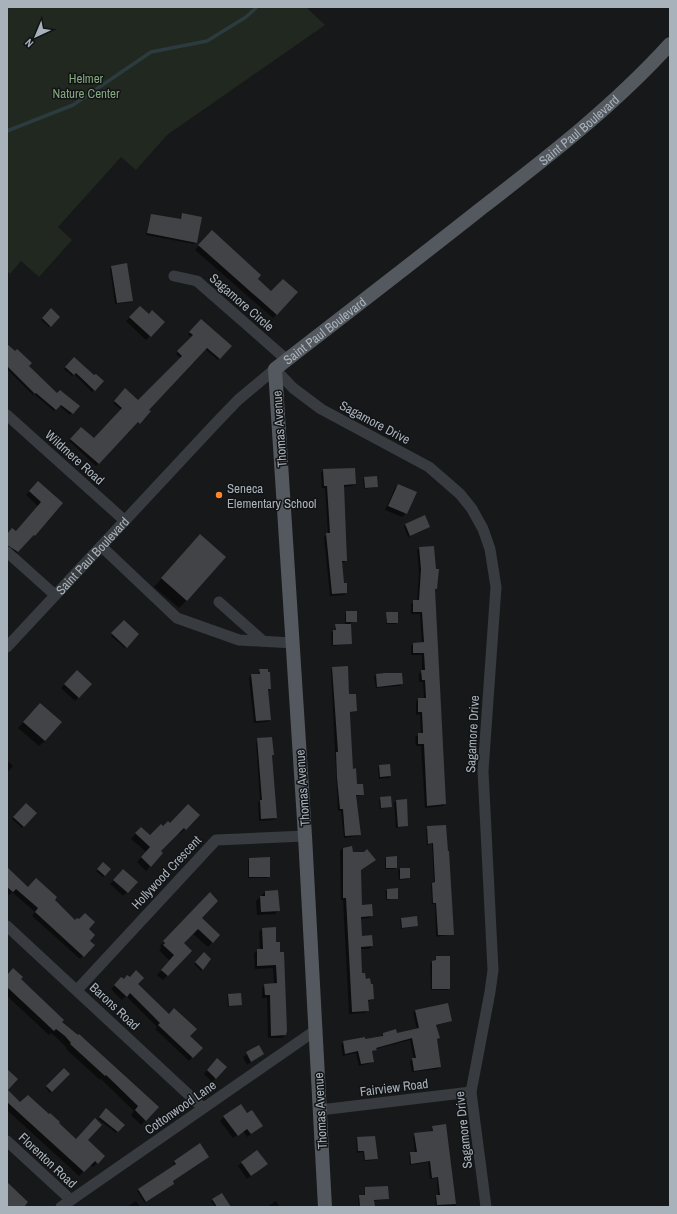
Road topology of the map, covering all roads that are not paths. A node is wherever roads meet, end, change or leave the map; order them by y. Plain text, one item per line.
1 (670, 44) edge
2 (174, 276) dead end
3 (287, 360) junction
4 (275, 369) junction
5 (7, 415) edge
6 (124, 520) junction
7 (101, 546) junction
8 (7, 552) edge
9 (55, 595) junction
10 (219, 602) dead end
11 (262, 641) junction
12 (293, 643) junction
13 (7, 647) edge
14 (305, 836) junction
15 (7, 926) edge
16 (77, 990) junction
17 (316, 1030) junction
18 (470, 1092) junction
19 (203, 1108) junction
20 (320, 1110) junction
21 (7, 1141) edge
22 (71, 1200) junction
23 (61, 1207) edge
24 (325, 1207) edge
25 (486, 1207) edge

1 - 3 main road, Saint Paul Boulevard
2 - 3 street, Sagamore Circle
3 - 4 main road, Saint Paul Boulevard
4 - 6 street, Saint Paul Boulevard
4 - 12 main road, Thomas Avenue
4 - 18 street, Sagamore Drive
5 - 6 street, Wildmere Road
6 - 7 street, Saint Paul Boulevard
7 - 9 street, Saint Paul Boulevard
7 - 11 street
8 - 9 street
9 - 13 street, Saint Paul Boulevard
10 - 11 street
11 - 12 street
12 - 14 main road, Thomas Avenue
14 - 16 street, Hollywood Crescent
14 - 17 main road, Thomas Avenue
15 - 16 street, Barons Road
16 - 19 street, Barons Road
17 - 19 street, Cottonwood Lane
17 - 20 main road, Thomas Avenue
18 - 20 street, Fairview Road
18 - 25 street, Sagamore Drive
19 - 22 street, Cottonwood Lane
20 - 24 main road, Thomas Avenue
21 - 22 street, Florenton Road
22 - 23 street, Cottonwood Lane

